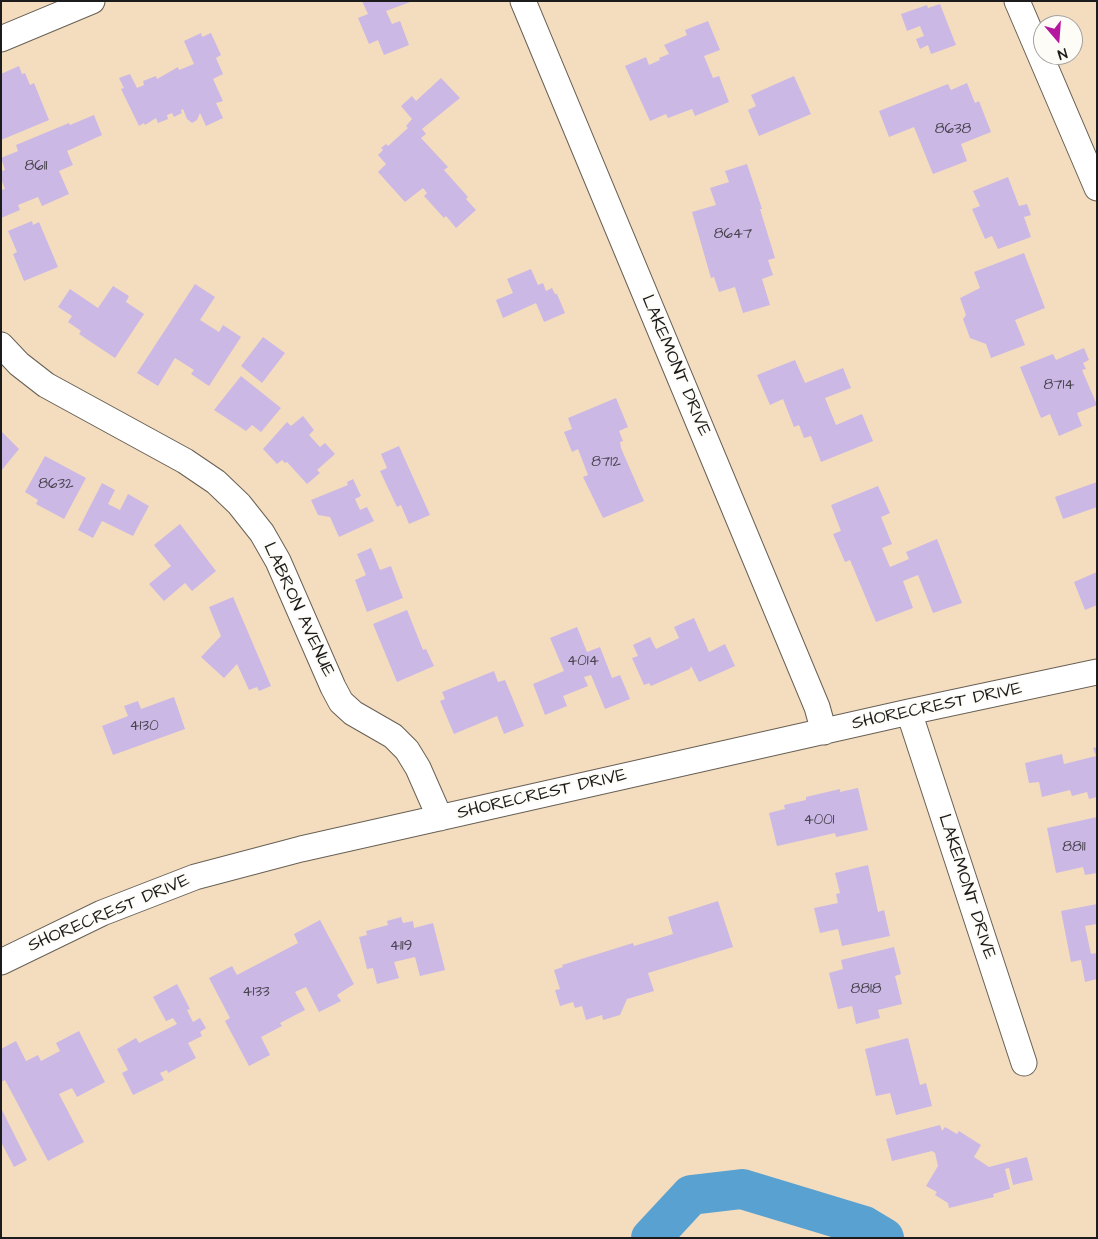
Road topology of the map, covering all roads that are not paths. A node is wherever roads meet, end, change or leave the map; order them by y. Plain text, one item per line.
1 (92, 1) edge
2 (523, 1) edge
3 (1017, 1) edge
4 (3, 32) edge
5 (1097, 188) edge
6 (1, 345) edge
7 (1097, 672) edge
8 (909, 712) junction
9 (824, 732) junction
10 (440, 818) junction
11 (1, 962) edge
12 (1024, 1063) dead end

1 - 4 street
2 - 9 street, LAKEMONT DRIVE
3 - 5 street
6 - 10 street, LABRON AVENUE
7 - 8 street, SHORECREST DRIVE
8 - 9 street, SHORECREST DRIVE
8 - 12 street, LAKEMONT DRIVE
9 - 10 street, SHORECREST DRIVE
10 - 11 street, SHORECREST DRIVE

